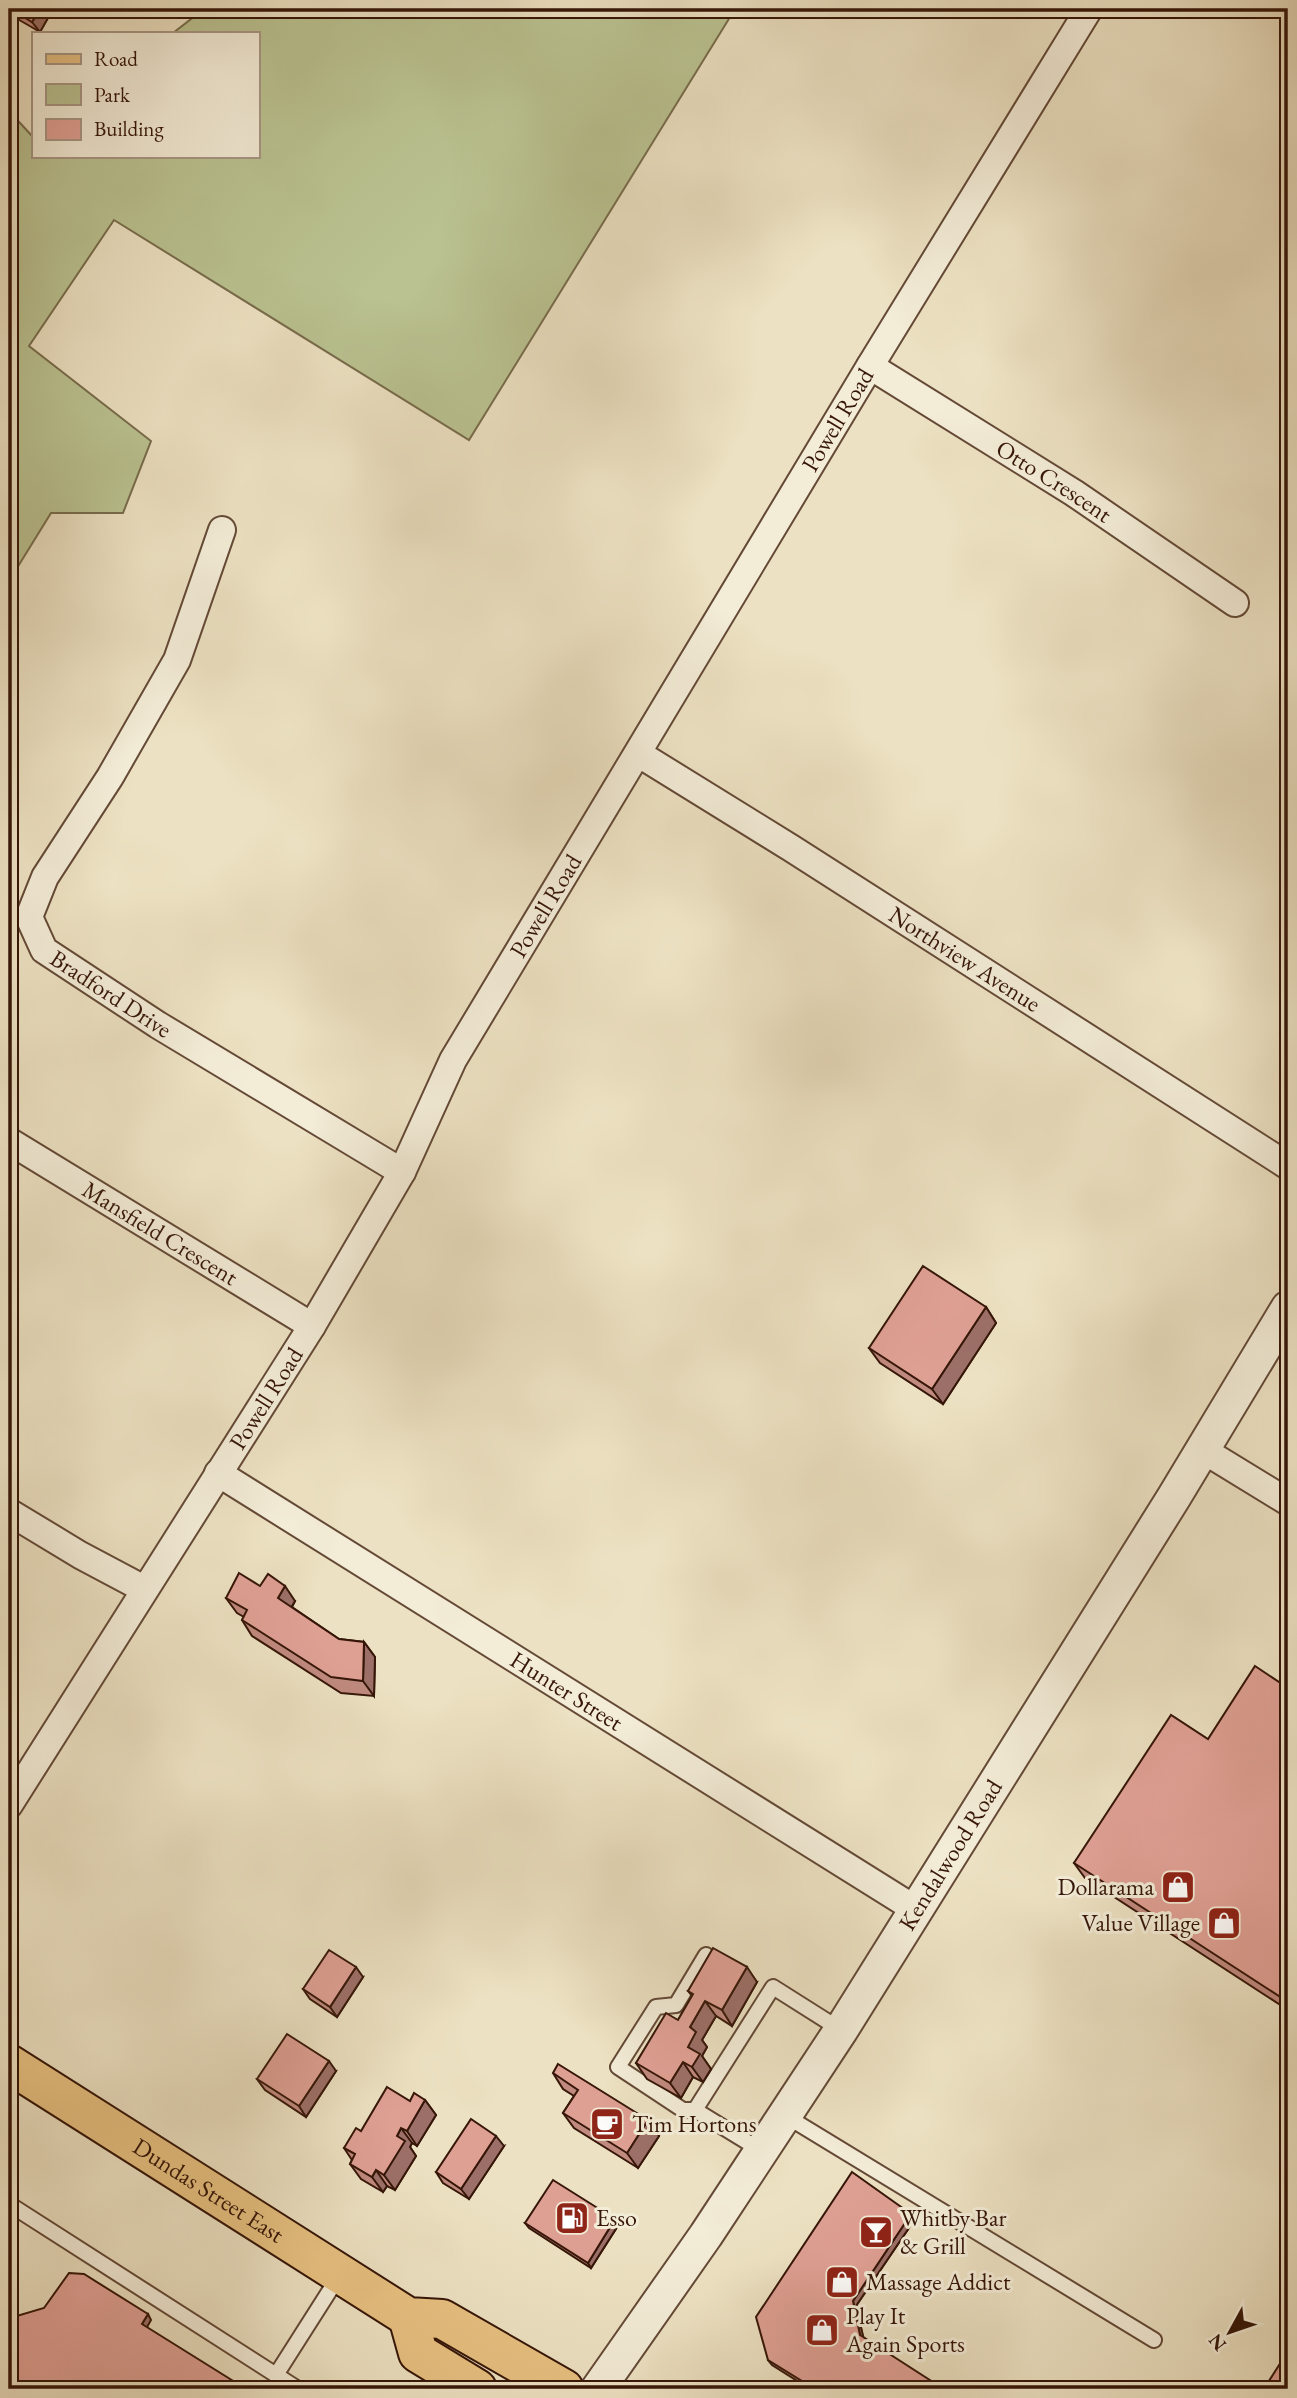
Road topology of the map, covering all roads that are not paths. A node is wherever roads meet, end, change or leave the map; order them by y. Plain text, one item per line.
1 (1089, 9) edge
2 (870, 366) junction
3 (222, 530) dead end
4 (1235, 603) dead end
5 (639, 754) junction
6 (9, 1141) edge
7 (1288, 1166) edge
8 (402, 1172) junction
9 (1288, 1308) edge
10 (312, 1326) junction
11 (1203, 1450) junction
12 (218, 1473) junction
13 (1288, 1502) edge
14 (9, 1512) edge
15 (144, 1589) junction
16 (9, 1805) edge
17 (915, 1909) junction
18 (706, 1955) edge
19 (841, 2030) junction
20 (9, 2064) edge
21 (695, 2110) junction
22 (786, 2116) junction
23 (762, 2151) junction
24 (9, 2204) edge
25 (340, 2274) junction
26 (408, 2317) junction
27 (1154, 2340) dead end
28 (275, 2375) junction
29 (298, 2389) edge
30 (477, 2389) edge
31 (564, 2389) edge
32 (598, 2389) edge

1 - 2 street, Powell Road
2 - 4 street, Otto Crescent
2 - 5 street, Powell Road
3 - 8 street, Bradford Drive
5 - 7 street, Northview Avenue
5 - 8 street, Powell Road
6 - 10 street, Mansfield Crescent
8 - 10 street, Powell Road
9 - 11 street, Kendalwood Road
10 - 12 street, Powell Road
11 - 13 street
11 - 17 street, Kendalwood Road
12 - 15 street, Powell Road
12 - 17 street, Hunter Street
14 - 15 street
15 - 16 street, Powell Road
17 - 19 street, Kendalwood Road
18 - 21 lane
19 - 21 lane
19 - 22 street, Kendalwood Road
20 - 25 main road, Dundas Street East
21 - 23 lane
22 - 23 street, Kendalwood Road
22 - 27 lane
23 - 32 street, Kendalwood Road
24 - 28 lane
25 - 26 main road, Dundas Street East
25 - 28 lane
26 - 30 main road
26 - 31 main road, Dundas Street East
28 - 29 lane

